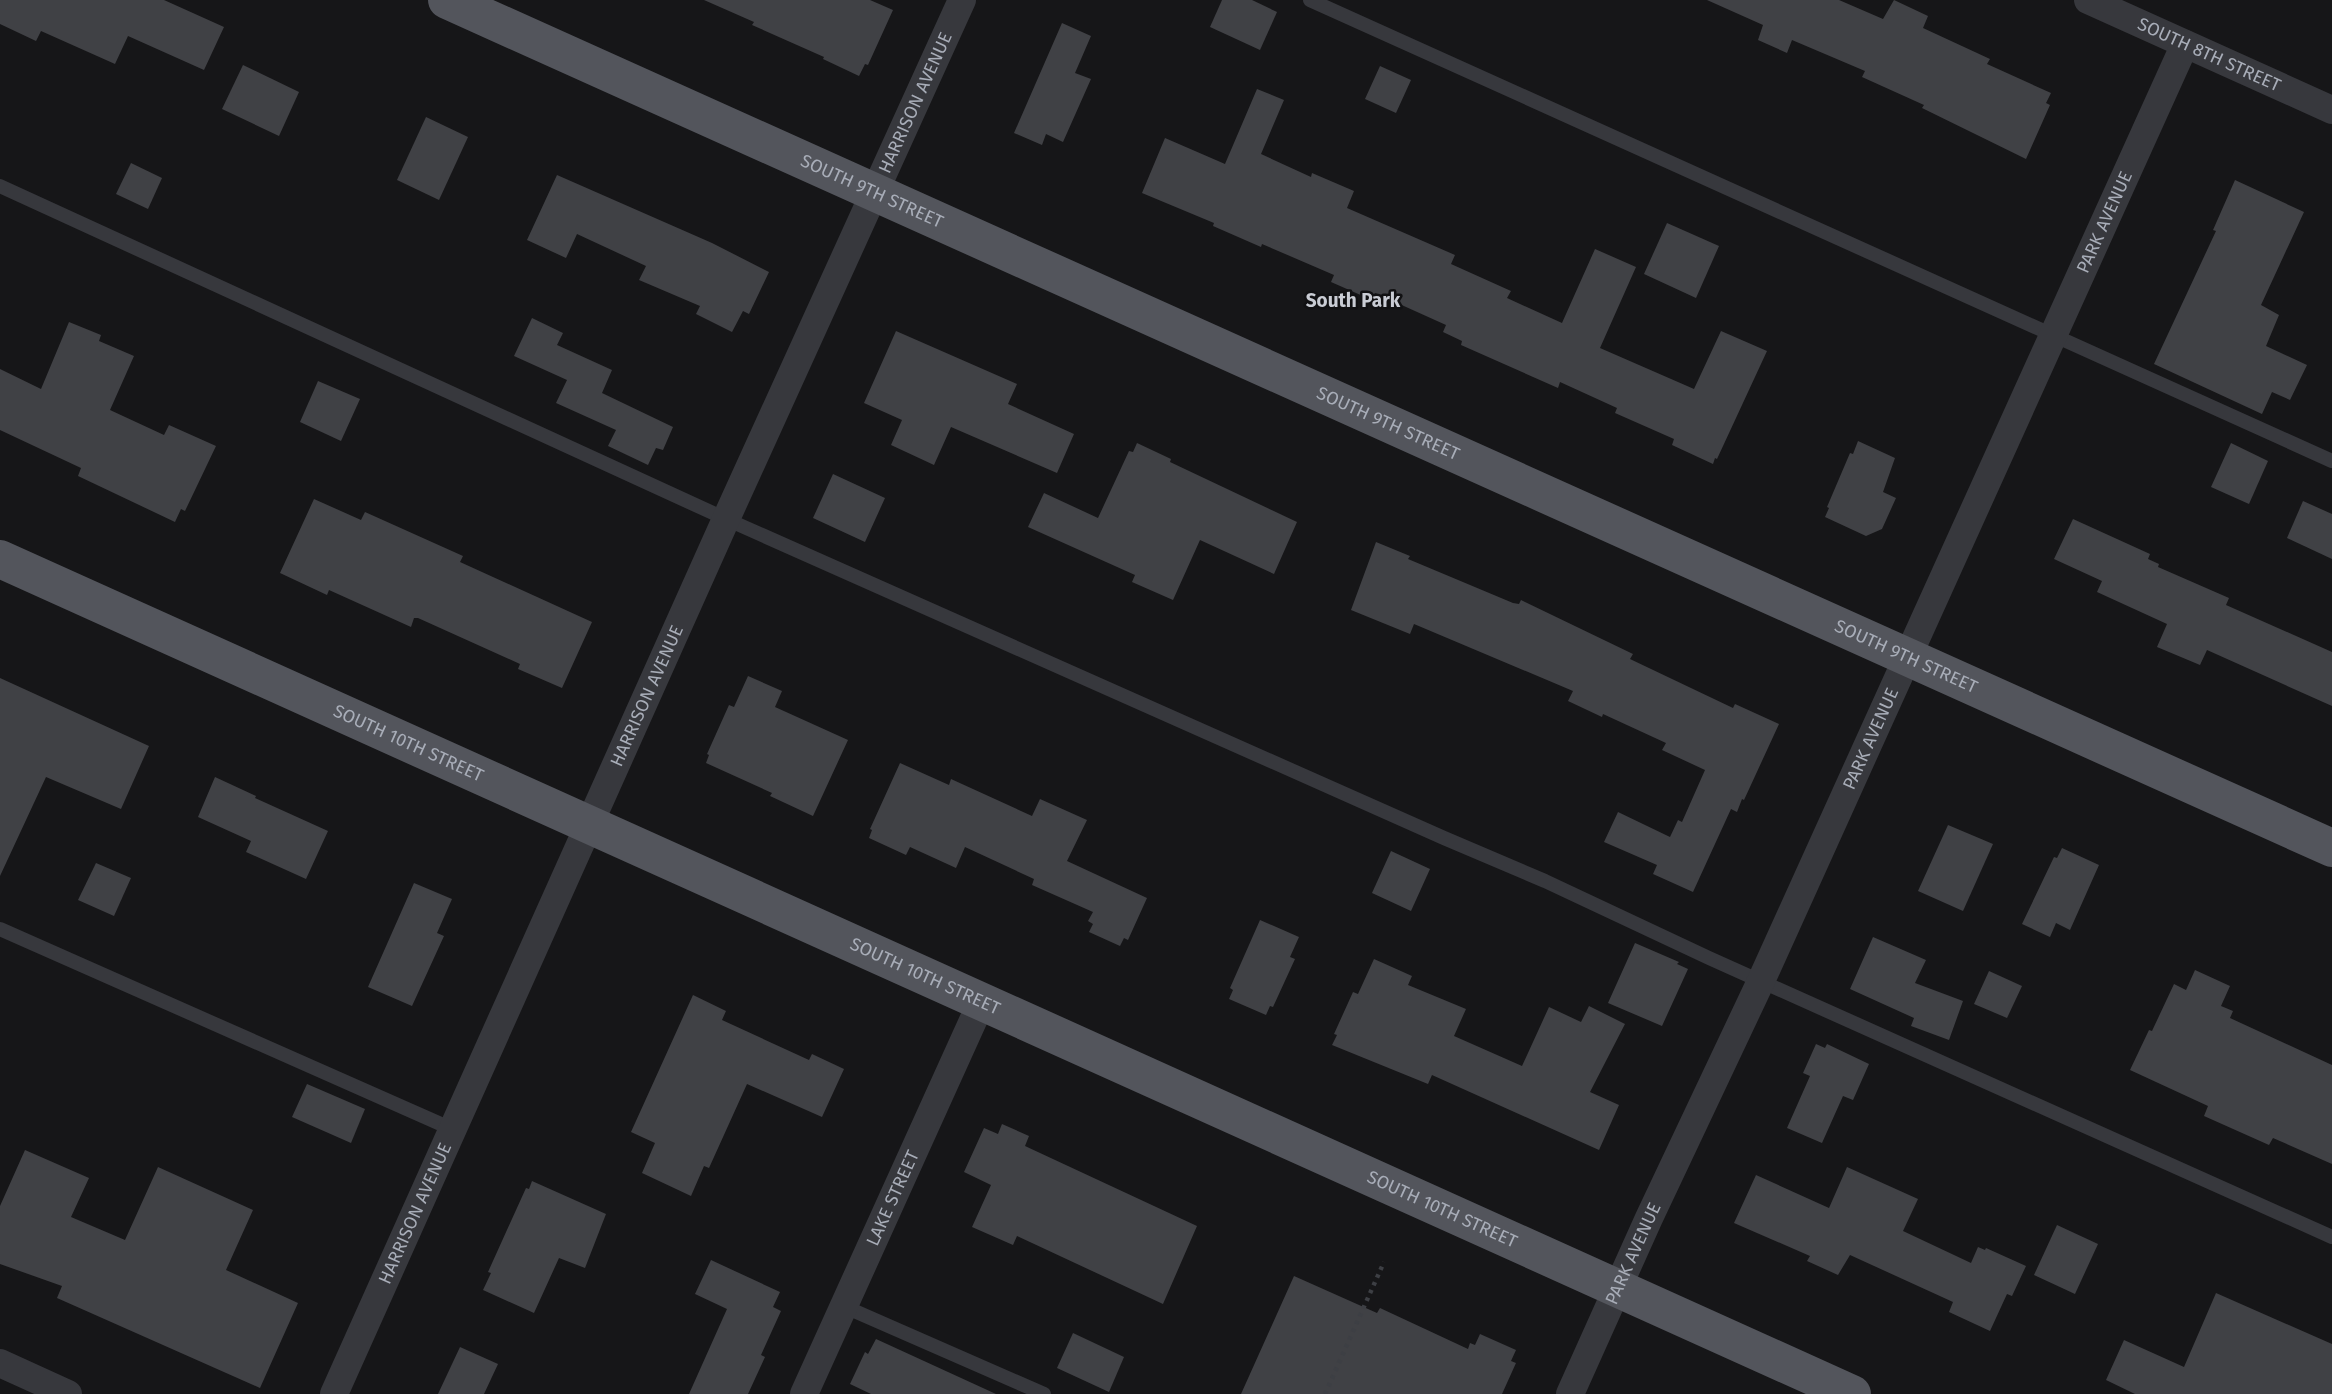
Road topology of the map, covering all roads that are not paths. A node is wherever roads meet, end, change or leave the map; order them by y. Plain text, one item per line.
1 (447, 0) edge
2 (962, 0) edge
3 (1310, 0) edge
4 (2088, 0) edge
5 (2185, 44) junction
6 (2332, 110) edge
7 (0, 186) edge
8 (874, 193) junction
9 (2053, 334) junction
10 (2332, 461) edge
11 (726, 519) junction
12 (0, 559) edge
13 (1907, 658) junction
14 (589, 826) junction
15 (2332, 848) edge
16 (0, 929) edge
17 (1761, 981) junction
18 (981, 1003) junction
19 (452, 1129) junction
20 (2332, 1237) edge
21 (1617, 1289) junction
22 (843, 1306) junction
23 (0, 1363) edge
24 (68, 1394) edge
25 (334, 1394) edge
26 (804, 1394) edge
27 (1044, 1394) edge
28 (1570, 1394) edge
29 (1852, 1394) edge

1 - 8 main road, SOUTH 9TH STREET
2 - 8 street, HARRISON AVENUE
3 - 9 lane
4 - 5 street, SOUTH 8TH STREET
5 - 6 street, SOUTH 8TH STREET
5 - 9 street, PARK AVENUE
7 - 11 lane
8 - 11 street, HARRISON AVENUE
8 - 13 main road, SOUTH 9TH STREET
9 - 10 lane
9 - 13 street, PARK AVENUE
11 - 14 street, HARRISON AVENUE
11 - 17 lane
12 - 14 main road, SOUTH 10TH STREET
13 - 15 main road, SOUTH 9TH STREET
13 - 17 street, PARK AVENUE
14 - 18 main road, SOUTH 10TH STREET
14 - 19 street, HARRISON AVENUE
16 - 19 lane
17 - 20 lane
17 - 21 street, PARK AVENUE
18 - 21 main road, SOUTH 10TH STREET
18 - 22 street, LAKE STREET
19 - 25 street, HARRISON AVENUE
21 - 28 street, PARK AVENUE
21 - 29 main road, SOUTH 10TH STREET
22 - 26 street, LAKE STREET
22 - 27 lane
23 - 24 street

